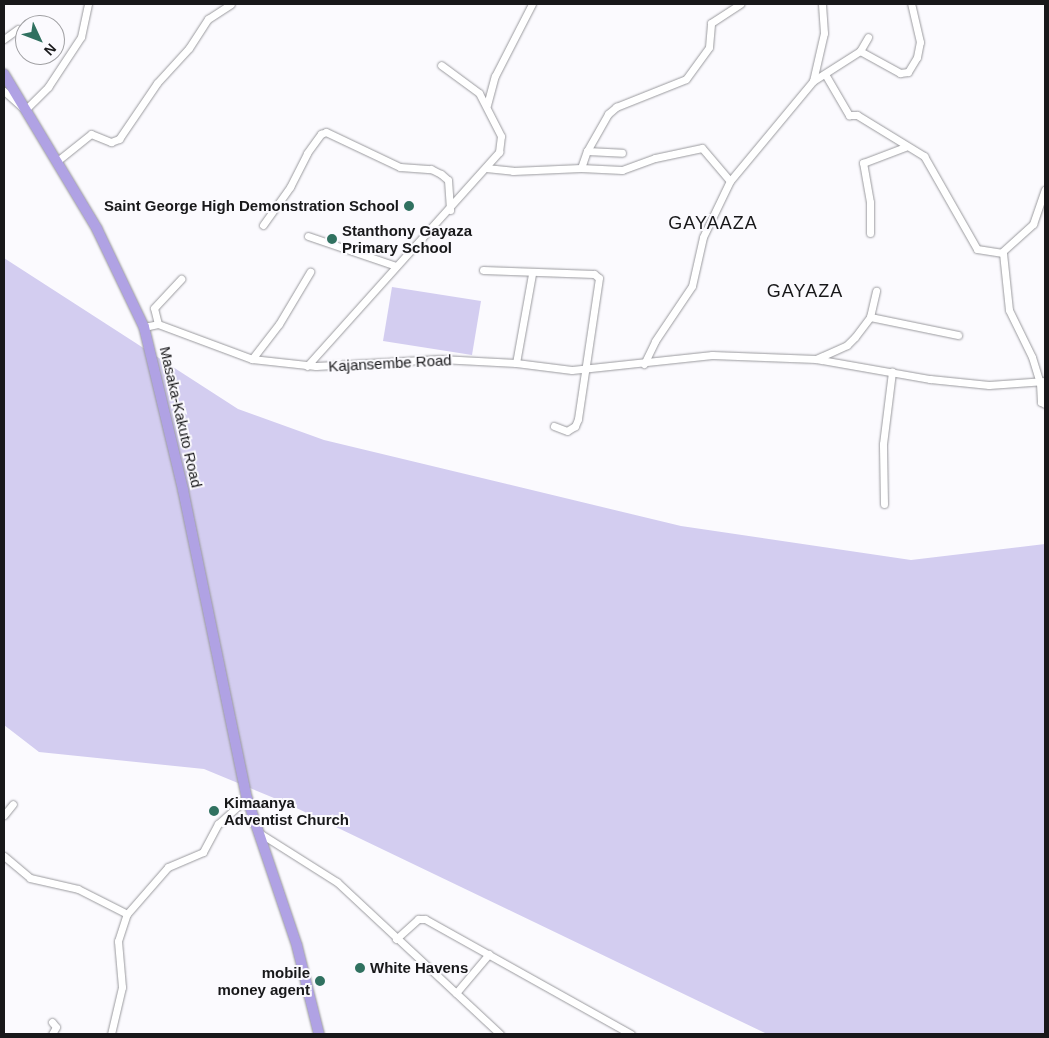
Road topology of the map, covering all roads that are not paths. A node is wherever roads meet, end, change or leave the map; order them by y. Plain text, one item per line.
1 (88, 4) edge
2 (231, 4) edge
3 (532, 4) edge
4 (740, 4) edge
5 (822, 4) edge
6 (912, 4) edge
7 (15, 31) edge
8 (868, 38) dead end
9 (4, 39) edge
10 (860, 51) junction
11 (441, 65) dead end
12 (4, 74) edge
13 (825, 74) junction
14 (813, 81) junction
15 (4, 91) edge
16 (486, 105) junction
17 (26, 110) junction
18 (905, 147) junction
19 (587, 151) junction
20 (622, 153) dead end
21 (56, 162) junction
22 (486, 168) junction
23 (581, 168) junction
24 (730, 181) junction
25 (1045, 190) edge
26 (450, 210) junction
27 (263, 225) dead end
28 (870, 233) dead end
29 (308, 236) dead end
30 (1002, 252) junction
31 (396, 266) junction
32 (483, 270) dead end
33 (310, 272) dead end
34 (532, 274) junction
35 (181, 280) dead end
36 (876, 291) dead end
37 (870, 317) junction
38 (158, 324) junction
39 (144, 327) junction
40 (958, 335) dead end
41 (252, 359) junction
42 (816, 359) junction
43 (516, 363) junction
44 (644, 364) junction
45 (307, 366) junction
46 (586, 369) junction
47 (892, 372) junction
48 (1042, 382) edge
49 (1045, 404) edge
50 (554, 426) dead end
51 (884, 504) dead end
52 (247, 798) junction
53 (13, 804) dead end
54 (4, 815) edge
55 (261, 834) junction
56 (4, 856) edge
57 (127, 914) junction
58 (396, 938) junction
59 (489, 954) junction
60 (456, 992) junction
61 (52, 1022) dead end
62 (52, 1034) edge
63 (111, 1034) edge
64 (319, 1034) edge
65 (500, 1034) edge
66 (631, 1034) edge

1 - 17 street
2 - 21 street
3 - 16 street
4 - 19 street
5 - 14 street
6 - 10 street
7 - 9 street
8 - 10 street
10 - 13 street
11 - 16 street
12 - 17 highway, Masaka-Kakuto Road
13 - 14 street
13 - 18 street
14 - 24 street
15 - 17 street
16 - 22 street
17 - 21 highway, Masaka-Kakuto Road
18 - 28 street
18 - 30 street
19 - 20 street
19 - 23 street
21 - 39 highway, Masaka-Kakuto Road
22 - 23 street
22 - 26 street
23 - 24 street
24 - 44 street
25 - 30 street
26 - 27 street
26 - 31 street
29 - 31 street
30 - 48 street
31 - 45 street
32 - 34 street
33 - 41 street
34 - 43 street
34 - 46 street
35 - 38 street
36 - 37 street
37 - 40 street
37 - 42 street
38 - 39 street
38 - 41 street, Kajansembe Road
39 - 52 highway, Masaka-Kakuto Road
41 - 45 street, Kajansembe Road
42 - 44 street, Kajansembe Road
42 - 47 street, Kajansembe Road
43 - 45 street, Kajansembe Road
43 - 46 street, Kajansembe Road
44 - 46 street, Kajansembe Road
46 - 50 street
47 - 48 street, Kajansembe Road
47 - 51 street
48 - 49 street
52 - 55 highway, Masaka-Kakuto Road
52 - 57 street
53 - 54 street
55 - 58 street
55 - 64 highway, Masaka-Kakuto Road
56 - 57 street
57 - 63 street
58 - 59 street
58 - 60 street
59 - 60 street
59 - 66 street
60 - 65 street
61 - 62 street

